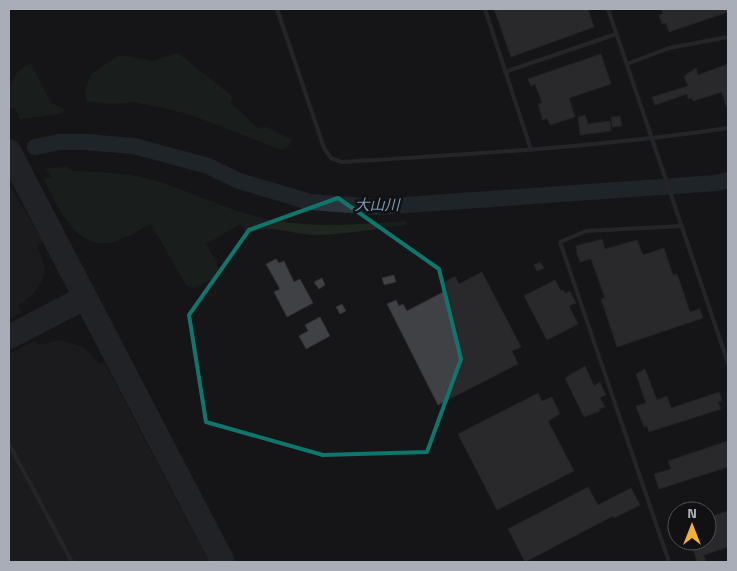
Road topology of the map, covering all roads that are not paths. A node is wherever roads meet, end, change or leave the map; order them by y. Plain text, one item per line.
1 (277, 9) edge
2 (485, 9) edge
3 (608, 9) edge
4 (616, 34) junction
5 (728, 37) edge
6 (627, 64) junction
7 (506, 72) junction
8 (728, 128) edge
9 (652, 139) junction
10 (531, 150) junction
11 (682, 226) junction
12 (728, 363) edge
13 (9, 444) edge
14 (72, 562) edge
15 (669, 562) edge

1 - 10 lane
2 - 7 lane
3 - 4 lane
4 - 6 lane
4 - 7 lane
5 - 6 lane
6 - 9 lane
7 - 10 lane
8 - 9 lane
9 - 10 lane
9 - 11 lane
11 - 12 lane
11 - 15 lane
13 - 14 lane

